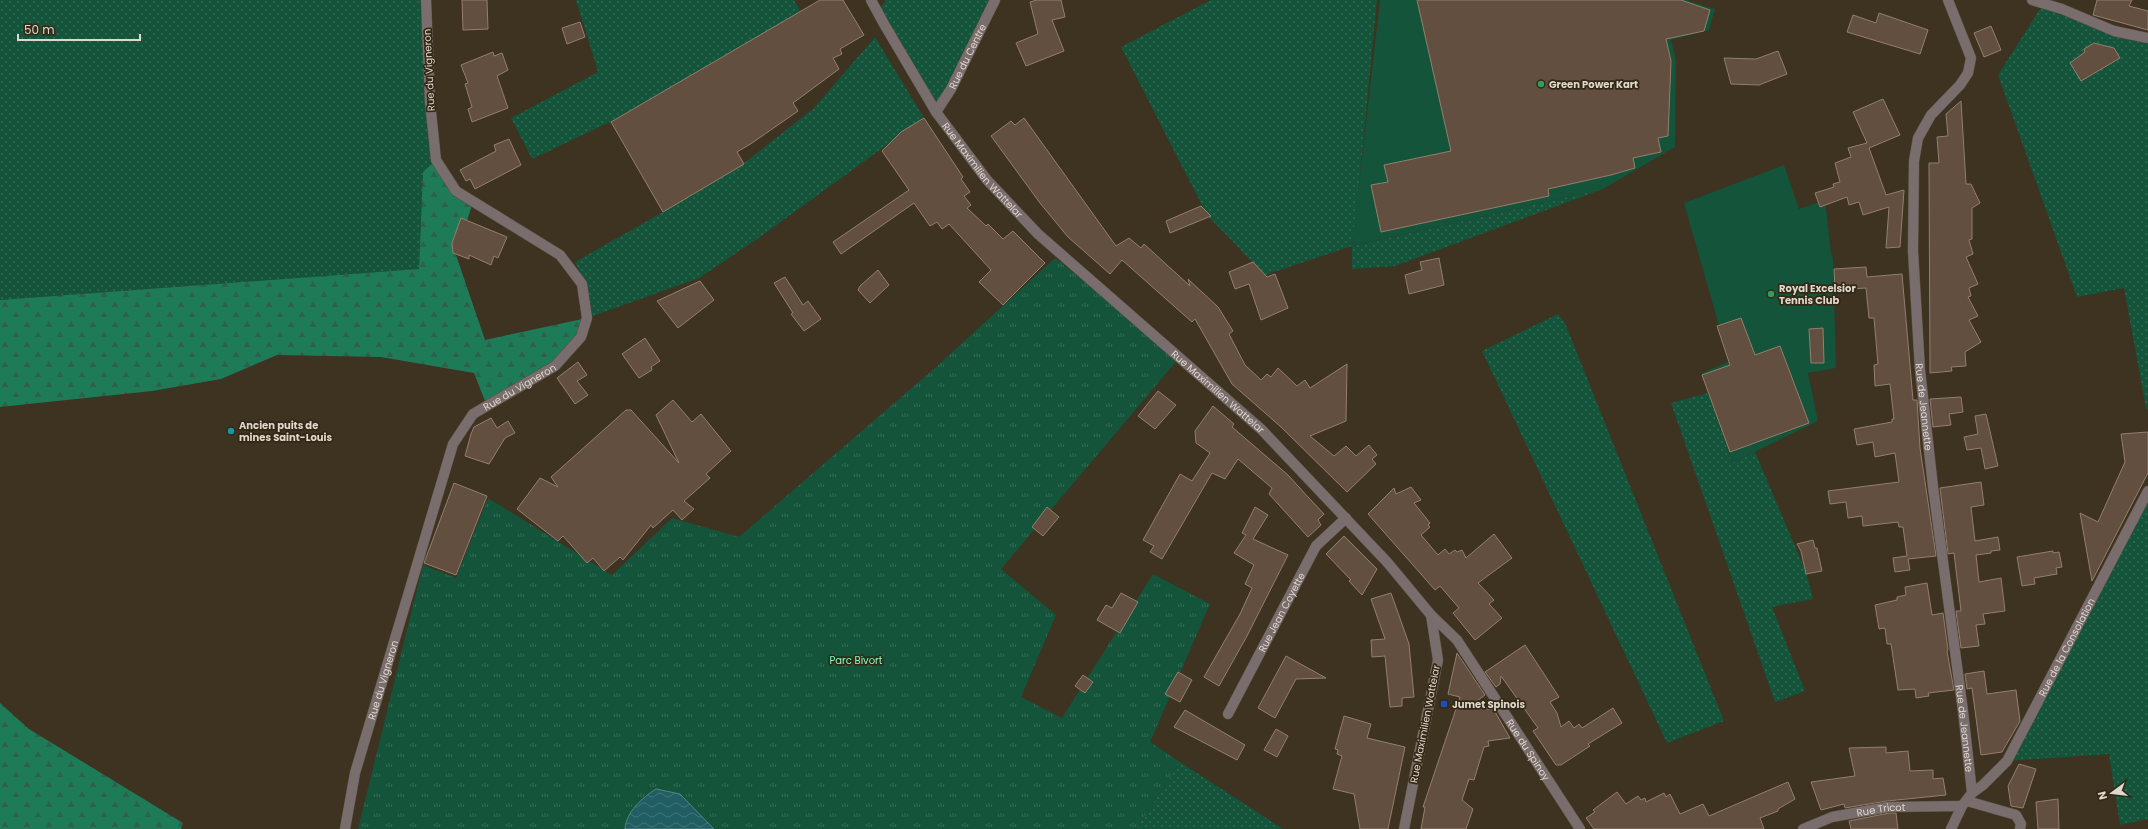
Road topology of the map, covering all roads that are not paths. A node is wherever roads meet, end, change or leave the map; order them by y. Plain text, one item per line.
1 (426, 0) edge
2 (872, 0) edge
3 (995, 0) edge
4 (1948, 0) edge
5 (2032, 0) edge
6 (2148, 38) edge
7 (936, 112) junction
8 (2148, 491) edge
9 (1346, 518) junction
10 (1431, 615) junction
11 (1228, 714) dead end
12 (1967, 800) junction
13 (344, 829) edge
14 (1404, 829) edge
15 (1580, 829) edge
16 (1803, 829) edge
17 (1951, 829) edge
18 (2020, 829) edge

1 - 13 street, Rue du Vigneron
2 - 7 street, Rue Maximilien Wattelar
3 - 7 street, Rue du Centre
4 - 12 street, Rue de Jeannette
5 - 6 street
7 - 9 street, Rue Maximilien Wattelar
8 - 12 street, Rue de la Consolation
9 - 10 street, Rue Maximilien Wattelar
9 - 11 street, Rue Jean Coyette
10 - 14 street, Rue Maximilien Wattelar
10 - 15 street, Rue du Spinoy
12 - 16 street, Rue Tricot
12 - 17 street
12 - 18 street, Rue Tricot

